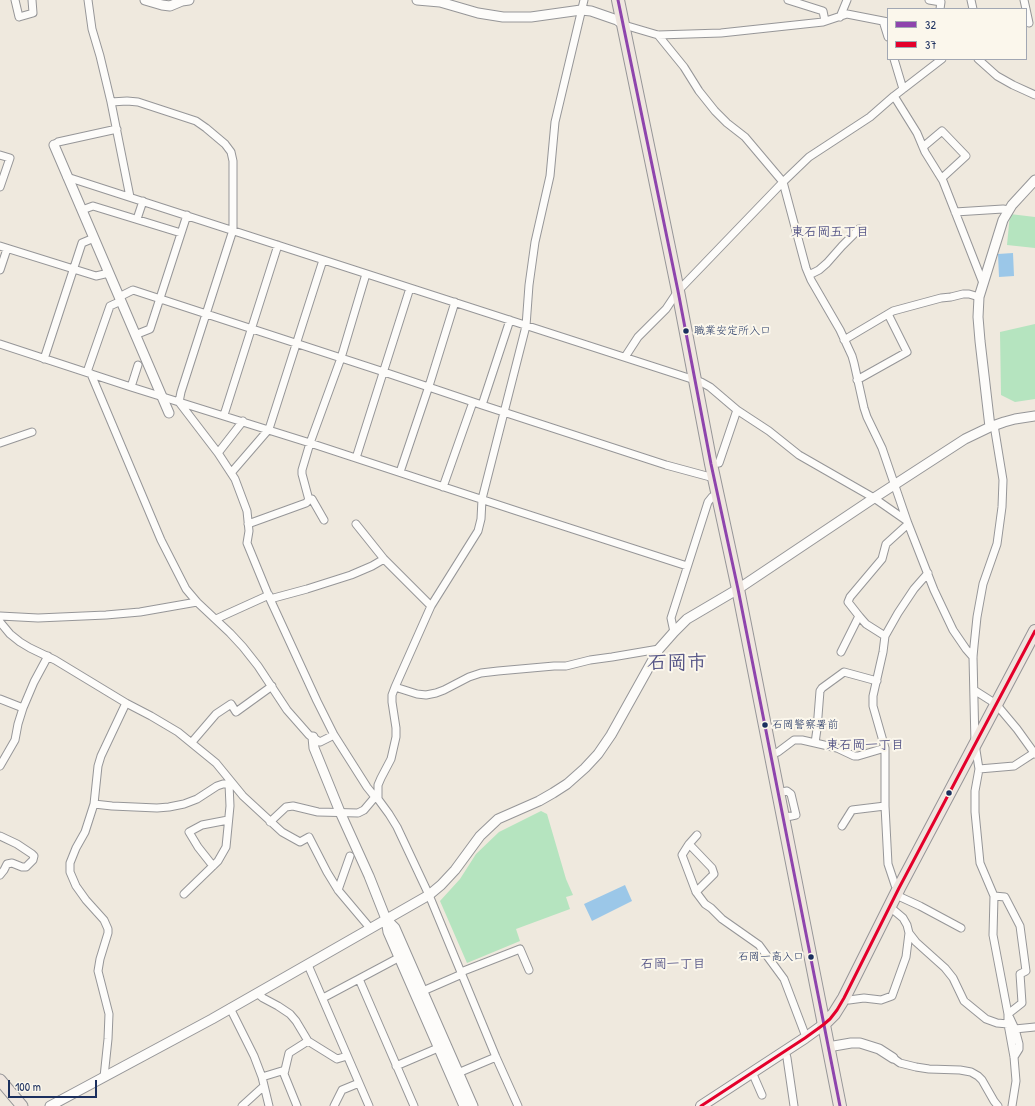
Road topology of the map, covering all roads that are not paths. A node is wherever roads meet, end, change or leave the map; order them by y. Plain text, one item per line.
1 (15, 0) edge
2 (32, 0) edge
3 (88, 0) edge
4 (145, 0) edge
5 (189, 0) edge
6 (417, 0) edge
7 (584, 0) edge
8 (618, 0) edge
9 (788, 0) edge
10 (847, 0) edge
11 (928, 0) edge
12 (940, 8) edge
13 (581, 10) junction
14 (1027, 12) edge
15 (840, 17) junction
16 (825, 21) junction
17 (886, 21) edge
18 (1030, 23) edge
19 (624, 25) junction
20 (658, 35) junction
21 (894, 60) edge
22 (941, 60) edge
23 (979, 60) edge
24 (903, 89) junction
25 (1035, 95) edge
26 (894, 96) junction
27 (111, 102) junction
28 (116, 129) junction
29 (54, 145) joint
30 (923, 147) junction
31 (0, 155) edge
32 (67, 177) junction
33 (942, 178) junction
34 (1035, 180) edge
35 (783, 182) junction
36 (0, 187) edge
37 (130, 197) junction
38 (143, 201) junction
39 (82, 210) junction
40 (1009, 210) junction
41 (955, 212) junction
42 (187, 215) junction
43 (137, 219) junction
44 (860, 229) dead end
45 (233, 230) junction
46 (181, 233) junction
47 (94, 238) junction
48 (278, 245) junction
49 (4, 247) edge
50 (323, 260) junction
51 (73, 269) junction
52 (0, 270) edge
53 (108, 273) junction
54 (366, 274) junction
55 (809, 275) junction
56 (983, 283) junction
57 (410, 288) junction
58 (678, 291) junction
59 (979, 297) junction
60 (120, 299) junction
61 (159, 299) junction
62 (455, 302) junction
63 (205, 314) junction
64 (888, 314) junction
65 (510, 320) junction
66 (526, 326) junction
67 (252, 328) junction
68 (135, 335) junction
69 (844, 340) junction
70 (296, 343) junction
71 (0, 344) edge
72 (625, 357) junction
73 (341, 358) junction
74 (44, 359) junction
75 (138, 365) dead end
76 (384, 372) junction
77 (89, 373) junction
78 (695, 380) junction
79 (857, 380) junction
80 (429, 386) junction
81 (131, 387) junction
82 (162, 396) junction
83 (179, 402) junction
84 (473, 402) junction
85 (482, 405) junction
86 (737, 410) junction
87 (504, 412) junction
88 (169, 413) dead end
89 (224, 415) junction
90 (1035, 416) edge
91 (242, 422) junction
92 (992, 426) junction
93 (269, 429) junction
94 (32, 432) dead end
95 (0, 443) edge
96 (310, 443) junction
97 (218, 453) junction
98 (356, 458) junction
99 (711, 464) junction
100 (400, 472) junction
101 (231, 473) junction
102 (714, 478) junction
103 (894, 485) junction
104 (443, 487) junction
105 (718, 494) junction
106 (874, 498) junction
107 (482, 499) junction
108 (309, 500) junction
109 (324, 520) dead end
110 (907, 522) junction
111 (248, 524) junction
112 (356, 524) dead end
113 (384, 560) junction
114 (687, 566) junction
115 (928, 573) junction
116 (738, 589) junction
117 (270, 597) junction
118 (197, 602) junction
119 (431, 606) junction
120 (859, 616) junction
121 (216, 619) junction
122 (0, 621) edge
123 (1035, 631) edge
124 (674, 632) junction
125 (885, 636) junction
126 (659, 649) junction
127 (841, 652) dead end
128 (48, 656) junction
129 (973, 657) junction
130 (877, 680) junction
131 (272, 686) junction
132 (394, 687) junction
133 (974, 690) junction
134 (0, 699) edge
135 (126, 704) junction
136 (996, 704) junction
137 (23, 708) junction
138 (334, 735) junction
139 (313, 737) junction
140 (192, 742) junction
141 (815, 743) junction
142 (975, 744) junction
143 (885, 748) junction
144 (1035, 754) edge
145 (770, 755) junction
146 (0, 766) edge
147 (979, 768) junction
148 (230, 783) junction
149 (377, 798) junction
150 (94, 804) junction
151 (885, 806) junction
152 (340, 812) junction
153 (228, 820) junction
154 (270, 822) junction
155 (842, 826) dead end
156 (697, 835) dead end
157 (0, 836) edge
158 (689, 844) junction
159 (350, 856) dead end
160 (214, 866) junction
161 (0, 875) edge
162 (338, 890) junction
163 (898, 891) junction
164 (696, 892) junction
165 (184, 894) dead end
166 (429, 895) junction
167 (994, 896) junction
168 (890, 907) junction
169 (386, 919) junction
170 (370, 928) junction
171 (961, 928) dead end
172 (909, 933) junction
173 (400, 957) junction
174 (308, 965) junction
175 (530, 970) dead end
176 (461, 973) junction
177 (359, 979) junction
178 (423, 991) junction
179 (257, 993) junction
180 (322, 998) junction
181 (844, 998) junction
182 (230, 1008) junction
183 (1008, 1014) junction
184 (1008, 1024) junction
185 (824, 1025) junction
186 (1035, 1027) edge
187 (1015, 1029) junction
188 (806, 1037) junction
189 (308, 1041) junction
190 (828, 1047) junction
191 (438, 1048) junction
192 (785, 1051) junction
193 (347, 1056) junction
194 (496, 1057) junction
195 (1014, 1057) junction
196 (894, 1058) joint
197 (396, 1066) junction
198 (285, 1070) junction
199 (458, 1072) junction
200 (752, 1072) junction
201 (104, 1077) junction
202 (262, 1077) junction
203 (0, 1080) edge
204 (359, 1083) junction
205 (264, 1086) junction
206 (762, 1095) dead end
207 (22, 1106) edge
208 (50, 1106) edge
209 (242, 1106) edge
210 (269, 1106) edge
211 (297, 1106) edge
212 (334, 1106) edge
213 (369, 1106) edge
214 (414, 1106) edge
215 (464, 1106) edge
216 (473, 1106) edge
217 (518, 1106) edge
218 (701, 1106) edge
219 (794, 1106) edge
220 (840, 1106) edge
221 (998, 1106) edge
222 (1012, 1106) edge

1 - 2 street
3 - 27 street
4 - 5 street
6 - 13 street
7 - 13 street
8 - 19 highway
9 - 16 street
10 - 15 street
11 - 12 street
13 - 19 street
13 - 66 street
14 - 18 street
15 - 16 street
15 - 17 street
16 - 20 street
19 - 20 street
19 - 58 highway
20 - 35 street
21 - 24 street
22 - 24 street
23 - 25 street
24 - 26 street
26 - 30 street
26 - 35 street
27 - 28 street
27 - 45 street
28 - 29 street
28 - 37 street
29 - 32 street
30 - 33 street
30 - 33 street
31 - 36 street
32 - 37 street
32 - 39 street
33 - 41 street
34 - 40 street
35 - 55 street
35 - 58 street
37 - 38 street
38 - 42 street
38 - 43 street
39 - 43 street
39 - 47 street
40 - 41 street
40 - 56 street
41 - 56 street
42 - 45 street
42 - 46 street
43 - 46 street
44 - 55 street
45 - 48 street
45 - 63 street
46 - 61 street
47 - 51 street
47 - 53 street
48 - 50 street
48 - 67 street
49 - 51 street
49 - 52 street
50 - 54 street
50 - 70 street
51 - 53 street
51 - 74 street
53 - 60 street
54 - 57 street
54 - 73 street
55 - 69 street
56 - 59 street
57 - 62 street
57 - 76 street
58 - 72 street
58 - 78 highway
59 - 64 street
59 - 92 street
60 - 61 street
60 - 68 street
60 - 77 street
61 - 63 street
61 - 68 street
62 - 65 street
62 - 80 street
63 - 67 street
63 - 83 street
64 - 69 street
64 - 79 street
65 - 66 street
65 - 85 street
66 - 72 street
66 - 87 street
67 - 70 street
67 - 89 street
68 - 82 street
69 - 79 street
70 - 73 street
70 - 93 street
71 - 74 street
72 - 78 street
73 - 76 street
73 - 96 street
74 - 77 street
75 - 81 street
76 - 80 street
76 - 98 street
77 - 81 street
77 - 118 street
78 - 86 street
78 - 99 highway
79 - 103 street
80 - 84 street
80 - 100 street
81 - 82 street
82 - 83 street
82 - 88 street
83 - 89 street
83 - 97 street
84 - 85 street
84 - 104 street
85 - 87 street
86 - 99 street
86 - 106 street
87 - 102 street
87 - 107 street
89 - 91 street
90 - 92 street
91 - 93 street
91 - 97 street
92 - 103 street
92 - 129 street
93 - 96 street
93 - 101 street
94 - 95 street
96 - 98 street
96 - 108 street
97 - 101 street
98 - 100 street
99 - 102 highway
100 - 104 street
101 - 111 street
102 - 105 highway
103 - 106 street
103 - 110 street
104 - 107 street
105 - 114 street
105 - 116 highway
106 - 110 street
106 - 116 street
107 - 114 street
107 - 119 street
108 - 109 street
108 - 111 street
110 - 115 street
110 - 120 street
111 - 117 street
112 - 113 street
113 - 117 street
113 - 119 street
114 - 124 street
115 - 125 street
115 - 129 street
116 - 124 street
116 - 145 highway
117 - 121 street
117 - 138 street
118 - 121 street
118 - 122 street
119 - 132 street
120 - 125 street
120 - 127 street
121 - 131 street
122 - 128 street
123 - 136 highway
124 - 126 street
125 - 130 street
126 - 132 street
126 - 166 street
128 - 135 street
128 - 137 street
129 - 133 street
130 - 141 street
130 - 143 street
131 - 139 street
131 - 140 street
132 - 149 street
133 - 136 street
133 - 142 street
134 - 137 street
135 - 140 street
135 - 150 street
136 - 142 highway
136 - 144 street
137 - 146 street
138 - 139 street
138 - 149 street
139 - 152 street
140 - 148 street
141 - 143 street
141 - 145 street
142 - 147 street
142 - 163 highway
143 - 151 street
144 - 147 street
145 - 185 highway
147 - 167 street
148 - 150 street
148 - 153 street
148 - 154 street
149 - 152 street
149 - 166 street
150 - 201 street
151 - 155 street
151 - 163 street
152 - 154 street
152 - 169 street
153 - 160 street
153 - 160 street
154 - 162 street
156 - 158 street
157 - 161 street
158 - 164 street
158 - 164 street
159 - 162 street
160 - 165 street
162 - 170 street
163 - 168 highway
163 - 171 street
164 - 188 street
166 - 169 street
166 - 176 street
167 - 183 street
167 - 183 street
168 - 172 street
168 - 181 highway
169 - 170 street
169 - 173 street
169 - 178 street
170 - 174 street
172 - 181 street
172 - 184 street
173 - 177 street
173 - 191 street
174 - 179 street
174 - 180 street
175 - 176 street
176 - 178 street
176 - 194 street
177 - 180 street
177 - 197 street
178 - 199 street
179 - 182 street
179 - 189 street
180 - 193 street
181 - 185 highway
182 - 201 street
182 - 202 street
183 - 184 street
183 - 187 street
184 - 195 street
185 - 188 main road
185 - 190 highway
186 - 187 street
187 - 195 street
188 - 192 main road
189 - 193 street
189 - 198 street
190 - 196 street
190 - 220 highway
191 - 197 street
191 - 215 street
192 - 200 main road
192 - 219 street
193 - 204 street
194 - 199 street
194 - 217 street
195 - 222 street
196 - 221 street
197 - 214 street
198 - 202 street
198 - 211 street
199 - 216 street
200 - 206 street
200 - 218 main road
201 - 208 street
202 - 205 street
203 - 207 main road
204 - 212 street
204 - 213 street
205 - 209 street
205 - 210 street

